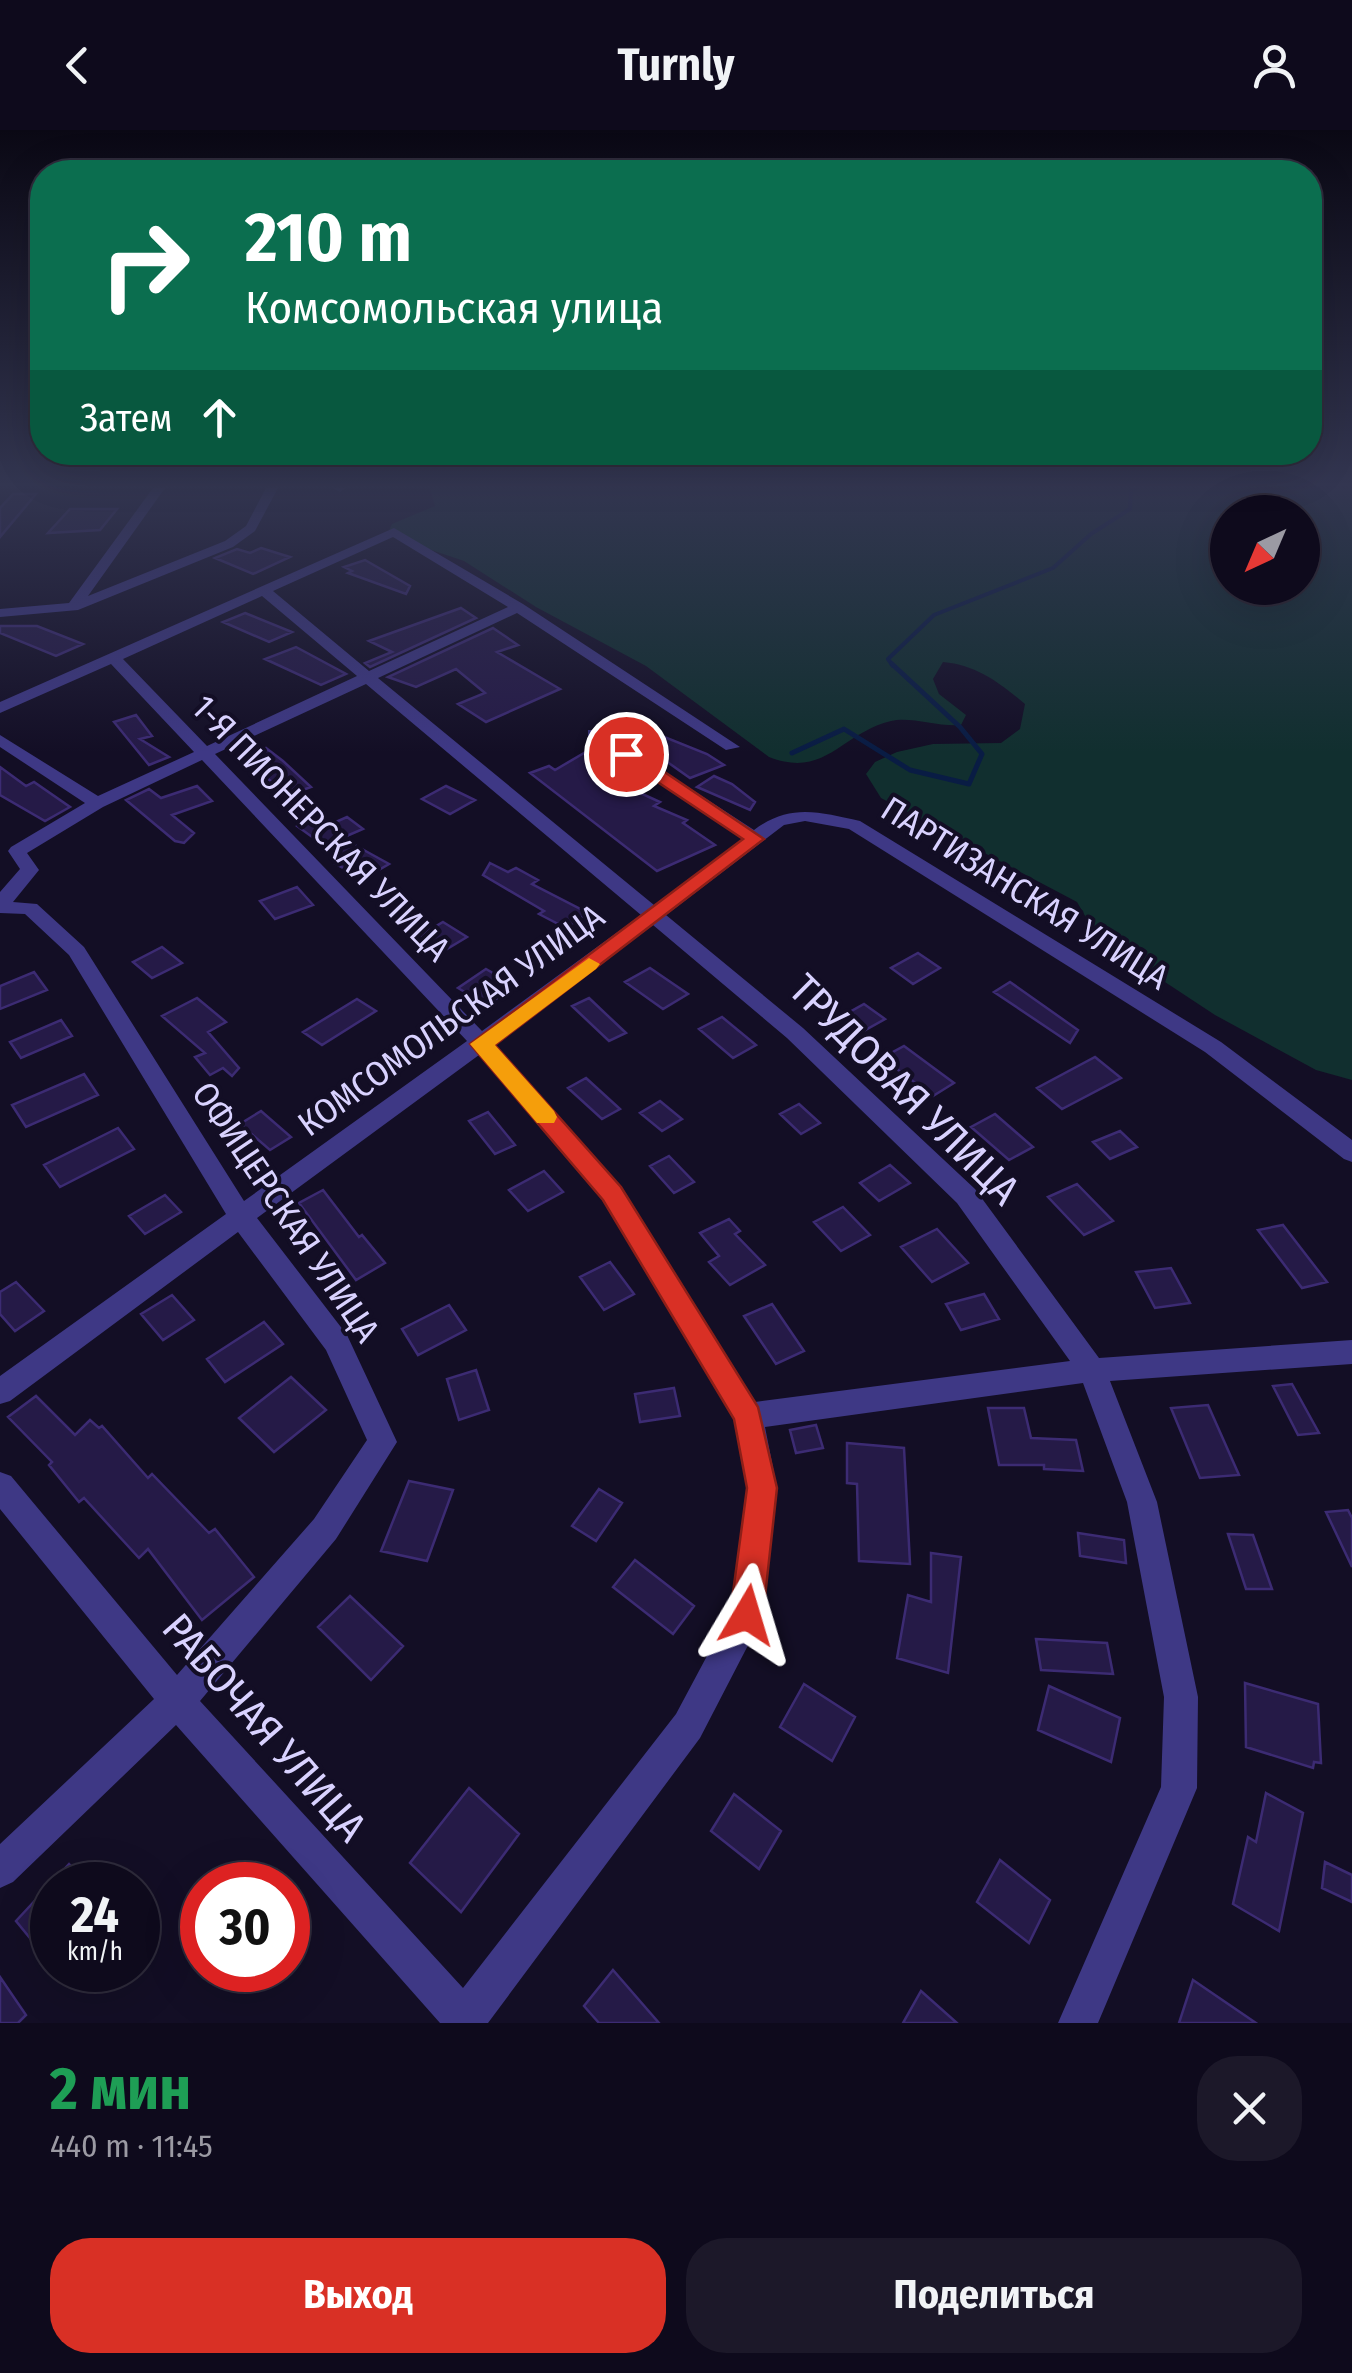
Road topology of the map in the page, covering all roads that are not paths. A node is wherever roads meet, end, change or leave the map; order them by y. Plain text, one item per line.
1 (96, 576) edge
2 (148, 576) edge
3 (294, 576) edge
4 (468, 576) edge
5 (263, 590) junction
6 (518, 606) junction
7 (74, 607) junction
8 (0, 613) edge
9 (114, 658) junction
10 (370, 676) junction
11 (0, 708) edge
12 (594, 732) dead end
13 (0, 740) edge
14 (732, 747) dead end
15 (206, 754) junction
16 (97, 803) junction
17 (755, 839) junction
18 (0, 905) edge
19 (654, 917) junction
20 (482, 1044) junction
21 (1352, 1154) edge
22 (240, 1215) junction
23 (1352, 1352) edge
24 (1092, 1370) junction
25 (0, 1392) edge
26 (748, 1416) junction
27 (0, 1486) edge
28 (177, 1701) junction
29 (0, 1869) edge
30 (464, 2022) edge
31 (1078, 2023) edge

1 - 7 street
2 - 7 street
3 - 5 street
4 - 6 street
5 - 9 street
5 - 10 street
6 - 10 street
6 - 14 street
7 - 8 street
9 - 11 street
9 - 15 street, 1-Я ПИОНЕРСКАЯ УЛИЦА
10 - 15 street
10 - 19 street
12 - 17 street
13 - 16 street
15 - 16 street
15 - 20 street, 1-Я ПИОНЕРСКАЯ УЛИЦА
16 - 18 street
17 - 19 street, ПАРТИЗАНСКАЯ УЛИЦА
17 - 21 street, ПАРТИЗАНСКАЯ УЛИЦА
18 - 22 street, ОФИЦЕРСКАЯ УЛИЦА
19 - 20 street, КОМСОМОЛЬСКАЯ УЛИЦА
19 - 24 street, ТРУДОВАЯ УЛИЦА
20 - 22 street, КОМСОМОЛЬСКАЯ УЛИЦА
20 - 26 street, 1-Я ПИОНЕРСКАЯ УЛИЦА
22 - 25 street, КОМСОМОЛЬСКАЯ УЛИЦА
22 - 28 street, ОФИЦЕРСКАЯ УЛИЦА
23 - 24 street
24 - 26 street
24 - 31 street, ТРУДОВАЯ УЛИЦА
26 - 30 street
27 - 28 street, РАБОЧАЯ УЛИЦА
28 - 29 street
28 - 30 street, РАБОЧАЯ УЛИЦА

